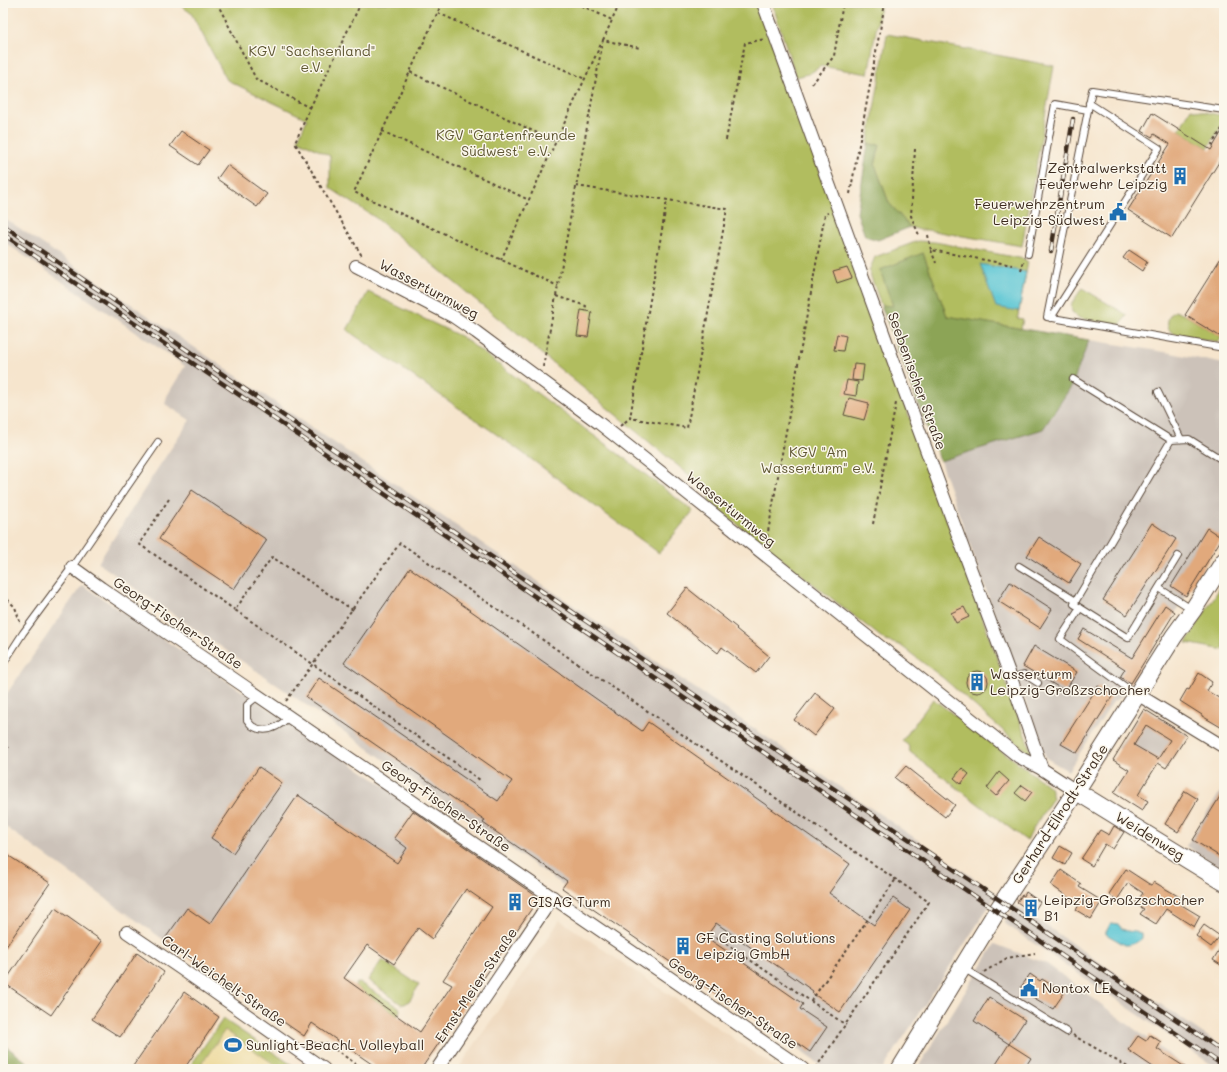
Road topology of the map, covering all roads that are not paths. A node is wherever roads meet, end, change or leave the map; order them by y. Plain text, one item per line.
1 (763, 3) edge
2 (1088, 106) junction
3 (1224, 110) edge
4 (1028, 254) dead end
5 (359, 261) road end
6 (1051, 318) junction
7 (1224, 348) edge
8 (1073, 379) dead end
9 (1158, 392) dead end
10 (1181, 439) junction
11 (1171, 440) junction
12 (158, 442) dead end
13 (1224, 461) edge
14 (1178, 556) dead end
15 (1224, 561) edge
16 (1019, 566) dead end
17 (72, 567) junction
18 (1159, 588) junction
19 (1076, 601) junction
20 (1080, 608) junction
21 (1193, 610) junction
22 (3, 664) edge
23 (1011, 678) junction
24 (1038, 683) dead end
25 (1138, 694) junction
26 (258, 696) junction
27 (284, 714) junction
28 (1224, 747) edge
29 (1042, 769) junction
30 (1076, 791) junction
31 (1224, 882) edge
32 (553, 897) junction
33 (127, 932) dead end
34 (970, 972) junction
35 (1067, 1032) road end
36 (324, 1069) edge
37 (437, 1069) edge
38 (803, 1069) edge
39 (900, 1069) edge

1 - 23 street, Seebenischer Straße
2 - 3 lane
2 - 4 lane
2 - 6 lane
2 - 6 lane
5 - 29 street, Wasserturmweg
6 - 7 lane
8 - 11 lane
9 - 10 lane
10 - 11 lane
10 - 13 lane
11 - 19 lane
12 - 17 lane
14 - 18 lane
15 - 21 main road, Gerhard-Ellrodt-Straße
16 - 19 lane
17 - 22 lane
17 - 26 street, Georg-Fischer-Straße
18 - 20 lane
18 - 21 lane
19 - 20 lane
20 - 25 lane
21 - 25 main road, Gerhard-Ellrodt-Straße
23 - 24 lane
23 - 29 street, Seebenischer Straße
25 - 28 street
25 - 30 main road, Gerhard-Ellrodt-Straße
26 - 27 street, Georg-Fischer-Straße
26 - 27 lane
27 - 32 street, Georg-Fischer-Straße
29 - 30 street, Wasserturmweg
30 - 31 main road, Weidenweg
30 - 34 main road, Gerhard-Ellrodt-Straße
32 - 37 street, Ernst-Meier-Straße
32 - 38 street, Georg-Fischer-Straße
33 - 36 street, Carl-Weichelt-Straße
34 - 35 lane
34 - 39 main road, Gerhard-Ellrodt-Straße

